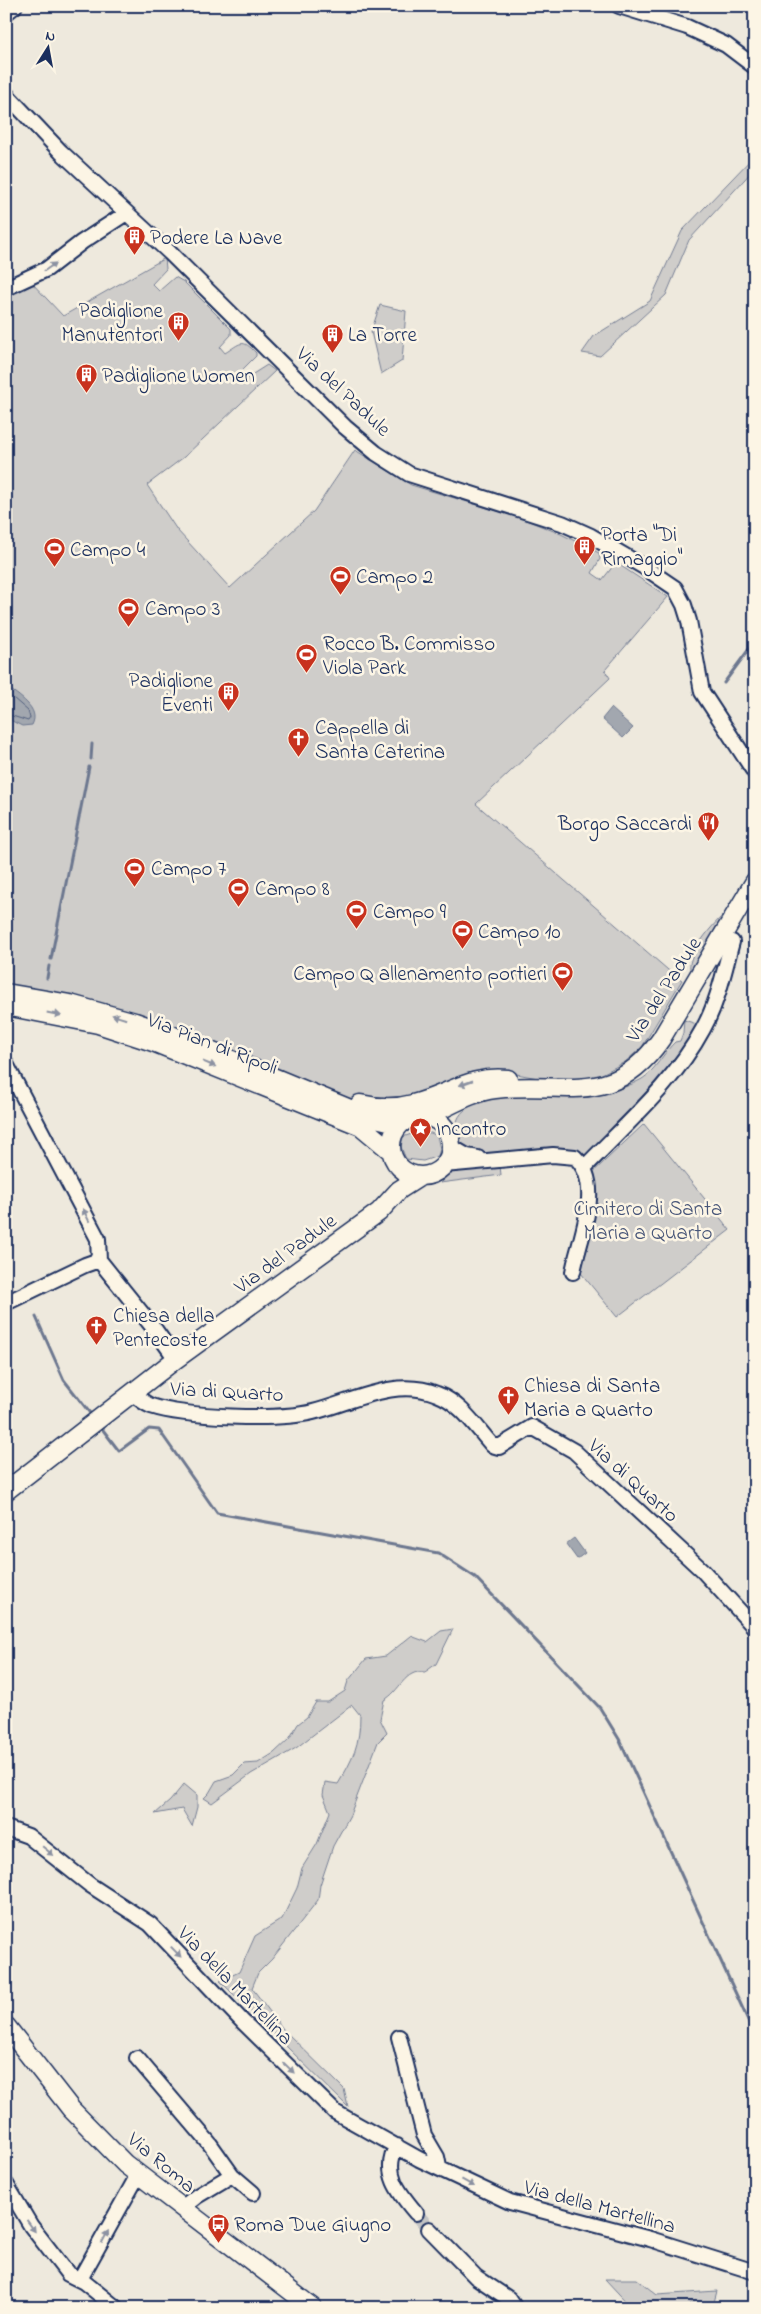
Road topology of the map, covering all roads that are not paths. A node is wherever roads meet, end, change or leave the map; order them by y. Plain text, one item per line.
1 (15, 6) edge
2 (619, 6) edge
3 (6, 12) edge
4 (755, 67) edge
5 (6, 94) edge
6 (126, 214) junction
7 (6, 288) edge
8 (755, 773) edge
9 (755, 881) edge
10 (732, 942) dead end
11 (6, 993) edge
12 (6, 1006) edge
13 (6, 1064) edge
14 (547, 1088) junction
15 (327, 1098) junction
16 (463, 1099) junction
17 (424, 1117) junction
18 (404, 1122) junction
19 (449, 1140) junction
20 (395, 1159) junction
21 (496, 1159) junction
22 (444, 1165) junction
23 (584, 1170) junction
24 (421, 1176) junction
25 (389, 1200) junction
26 (100, 1260) junction
27 (573, 1272) dead end
28 (7, 1304) edge
29 (176, 1359) junction
30 (132, 1393) junction
31 (6, 1491) edge
32 (755, 1628) edge
33 (6, 1828) edge
34 (6, 2026) edge
35 (399, 2037) dead end
36 (137, 2058) dead end
37 (397, 2146) junction
38 (439, 2167) junction
39 (138, 2175) junction
40 (232, 2175) junction
41 (6, 2184) edge
42 (254, 2193) dead end
43 (182, 2208) junction
44 (416, 2213) tunnel mouth
45 (429, 2229) tunnel mouth
46 (755, 2272) edge
47 (80, 2279) junction
48 (115, 2308) edge
49 (313, 2308) edge
50 (515, 2308) edge

1 - 3 street
2 - 4 street
5 - 6 street, Via del Padule
7 -> 6 street
6 - 8 street, Via del Padule
9 - 14 main road, Via del Padule
10 - 23 street, Via del Padule
15 -> 11 main road, Via Pian di Ripoli
12 -> 20 main road, Via Pian di Ripoli
26 -> 13 street
14 -> 15 main road, Via Pian di Ripoli
14 - 16 main road, Via del Padule
15 - 18 main road, Via Pian di Ripoli
16 - 17 main road, Via del Padule
16 - 19 main road
17 - 18 main road, Via del Padule
17 - 19 main road, Via del Padule
18 - 20 main road, Via del Padule
19 - 21 street, Via del Padule
19 - 22 main road
20 - 24 main road
20 - 25 main road, Via del Padule
21 - 22 street, Via del Padule
21 - 23 street, Via del Padule
22 - 24 main road, Via del Padule
23 - 27 street
24 - 25 main road, Via del Padule
25 - 29 main road, Via del Padule
26 - 28 street
26 - 29 street
29 - 30 main road, Via del Padule
30 - 31 main road, Via del Padule
30 - 32 street, Via di Quarto
33 -> 37 street, Via della Martellina
34 - 39 main road, Via Roma
35 - 38 street
36 - 40 street
37 - 38 street, Via della Martellina
37 - 44 street
38 -> 46 street, Via della Martellina
39 - 43 main road, Via Roma
47 -> 39 street
40 - 42 street
40 - 43 street
41 -> 47 street
43 - 49 main road, Via Roma
45 - 50 street
47 - 48 street

